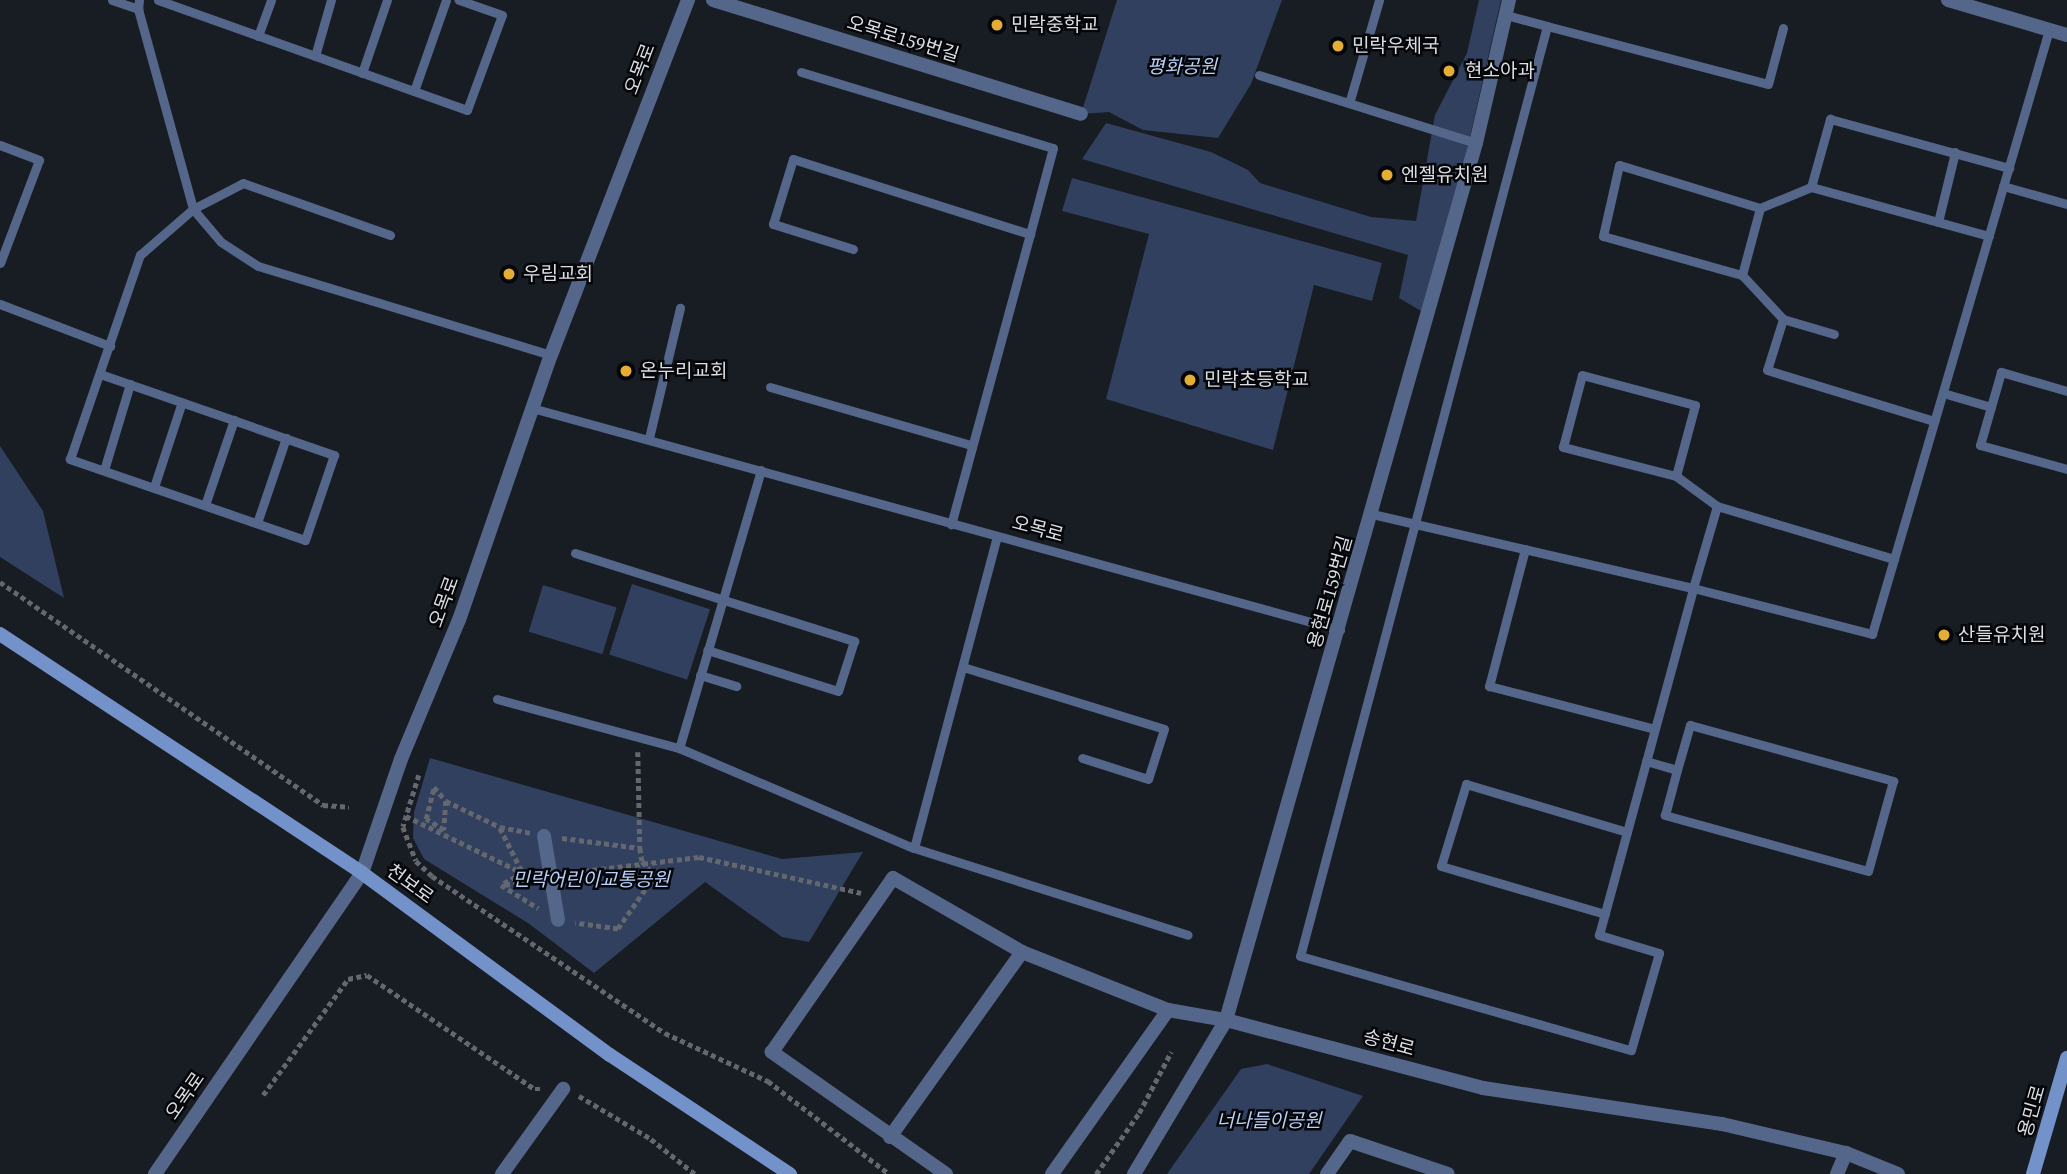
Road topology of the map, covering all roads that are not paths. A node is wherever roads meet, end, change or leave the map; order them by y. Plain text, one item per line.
1 (112, 0) edge
2 (158, 0) edge
3 (271, 0) edge
4 (331, 0) edge
5 (387, 0) edge
6 (446, 0) edge
7 (459, 0) edge
8 (688, 0) edge
9 (713, 0) edge
10 (1379, 0) edge
11 (1509, 0) edge
12 (1948, 0) edge
13 (139, 4) edge
14 (1506, 15) junction
15 (1547, 26) junction
16 (1783, 28) dead end
17 (2049, 30) junction
18 (2067, 35) edge
19 (258, 36) junction
20 (315, 56) junction
21 (801, 72) dead end
22 (362, 73) junction
23 (1259, 75) dead end
24 (414, 91) junction
25 (1350, 100) junction
26 (1081, 114) dead end
27 (1476, 143) junction
28 (0, 145) edge
29 (1955, 152) junction
30 (2008, 168) junction
31 (2003, 186) junction
32 (1811, 187) junction
33 (2067, 204) edge
34 (1760, 208) junction
35 (193, 209) junction
36 (1938, 222) junction
37 (1030, 234) junction
38 (390, 235) dead end
39 (1989, 236) junction
40 (853, 249) dead end
41 (0, 263) edge
42 (1742, 275) junction
43 (0, 304) edge
44 (680, 308) dead end
45 (1783, 319) junction
46 (1834, 334) dead end
47 (110, 346) junction
48 (551, 355) junction
49 (100, 374) junction
50 (130, 384) junction
51 (770, 387) dead end
52 (2067, 391) edge
53 (1943, 393) junction
54 (182, 402) junction
55 (1991, 407) junction
56 (532, 408) junction
57 (234, 420) junction
58 (1934, 421) junction
59 (286, 438) junction
60 (649, 438) junction
61 (971, 445) junction
62 (2067, 469) edge
63 (104, 470) junction
64 (761, 470) junction
65 (1676, 476) junction
66 (154, 487) junction
67 (205, 505) junction
68 (1717, 506) junction
69 (1372, 514) junction
70 (1413, 522) junction
71 (257, 523) junction
72 (951, 524) junction
73 (997, 537) junction
74 (1525, 549) junction
75 (575, 552) dead end
76 (1894, 559) junction
77 (1693, 588) junction
78 (722, 601) junction
79 (1340, 630) junction
80 (0, 634) edge
81 (708, 650) junction
82 (963, 667) junction
83 (701, 675) junction
84 (736, 686) dead end
85 (497, 699) dead end
86 (1655, 729) junction
87 (679, 748) junction
88 (1082, 758) dead end
89 (1646, 761) junction
90 (1677, 770) junction
91 (1627, 832) junction
92 (544, 836) dead end
93 (914, 848) junction
94 (362, 873) junction
95 (1605, 914) junction
96 (558, 920) dead end
97 (1188, 935) dead end
98 (1022, 952) junction
99 (1168, 1010) junction
100 (1226, 1020) junction
101 (2067, 1058) edge
102 (563, 1090) road end
103 (890, 1137) junction
104 (1846, 1153) junction
105 (155, 1174) edge
106 (502, 1174) edge
107 (790, 1174) edge
108 (946, 1174) edge
109 (1052, 1174) edge
110 (1134, 1174) edge
111 (1327, 1174) edge
112 (1448, 1174) edge
113 (1837, 1174) edge
114 (1898, 1174) edge
115 (2033, 1174) edge

1 - 13 lane
2 - 19 lane
3 - 19 lane
4 - 20 lane
5 - 22 lane
6 - 24 lane
7 - 24 lane
8 - 48 street, 오목로
9 - 26 street, 오목로159번길
10 - 25 lane
11 - 14 street, 용현로159번길
12 - 17 street
13 - 35 lane
14 - 15 lane
14 - 27 street, 용현로159번길
15 - 16 lane
15 - 70 lane
17 - 18 street
17 - 30 lane
19 - 20 lane
20 - 22 lane
21 - 37 lane
22 - 24 lane
23 - 25 lane
25 - 27 lane
27 - 69 street, 용현로159번길
28 - 41 lane
29 - 30 lane
29 - 32 lane
29 - 36 lane
30 - 31 lane
31 - 33 lane
31 - 39 lane
32 - 34 lane
32 - 36 lane
34 - 42 lane
34 - 42 lane
35 - 38 lane
35 - 47 lane
35 - 48 lane
36 - 39 lane
37 - 40 lane
37 - 61 lane
39 - 53 lane
42 - 45 lane
43 - 47 lane
44 - 60 lane
45 - 46 lane
45 - 58 lane
47 - 49 lane
48 - 56 street, 오목로
49 - 50 lane
49 - 63 lane
50 - 54 lane
50 - 63 lane
51 - 61 lane
52 - 55 lane
53 - 55 lane
53 - 58 lane
54 - 57 lane
54 - 66 lane
55 - 62 lane
56 - 60 lane, 오목로
56 - 94 street, 오목로
57 - 59 lane
57 - 67 lane
58 - 76 lane
59 - 71 lane
59 - 71 lane
60 - 64 lane, 오목로
61 - 72 lane
63 - 66 lane
64 - 72 lane, 오목로
64 - 78 lane
65 - 65 lane
65 - 68 lane
66 - 67 lane
67 - 71 lane
68 - 76 lane
68 - 77 lane
69 - 70 lane
69 - 79 street, 용현로159번길
70 - 74 lane
70 - 95 lane
72 - 73 lane, 오목로
73 - 79 lane, 오목로
73 - 82 lane
74 - 77 lane
74 - 86 lane
75 - 78 lane
76 - 77 lane
77 - 86 lane
78 - 81 lane
78 - 81 lane
79 - 100 street, 용현로159번길
80 - 94 main road, 천보로
81 - 83 lane
82 - 88 lane
82 - 93 lane
83 - 84 lane
83 - 87 lane
85 - 87 lane
86 - 89 lane
87 - 93 lane
89 - 90 lane
89 - 91 lane
90 - 90 lane
91 - 95 lane
91 - 95 lane
92 - 96 street
93 - 97 lane
94 - 105 street, 오목로
94 - 107 main road, 천보로
98 - 99 street, 송현로
98 - 103 street
98 - 103 street, 송현로
99 - 100 street, 송현로
99 - 109 street
100 - 104 street, 송현로
100 - 110 street, 용현로159번길
101 - 115 main road, 용민로
102 - 106 street
103 - 108 street
104 - 113 street
104 - 114 street, 송현로
111 - 112 street

